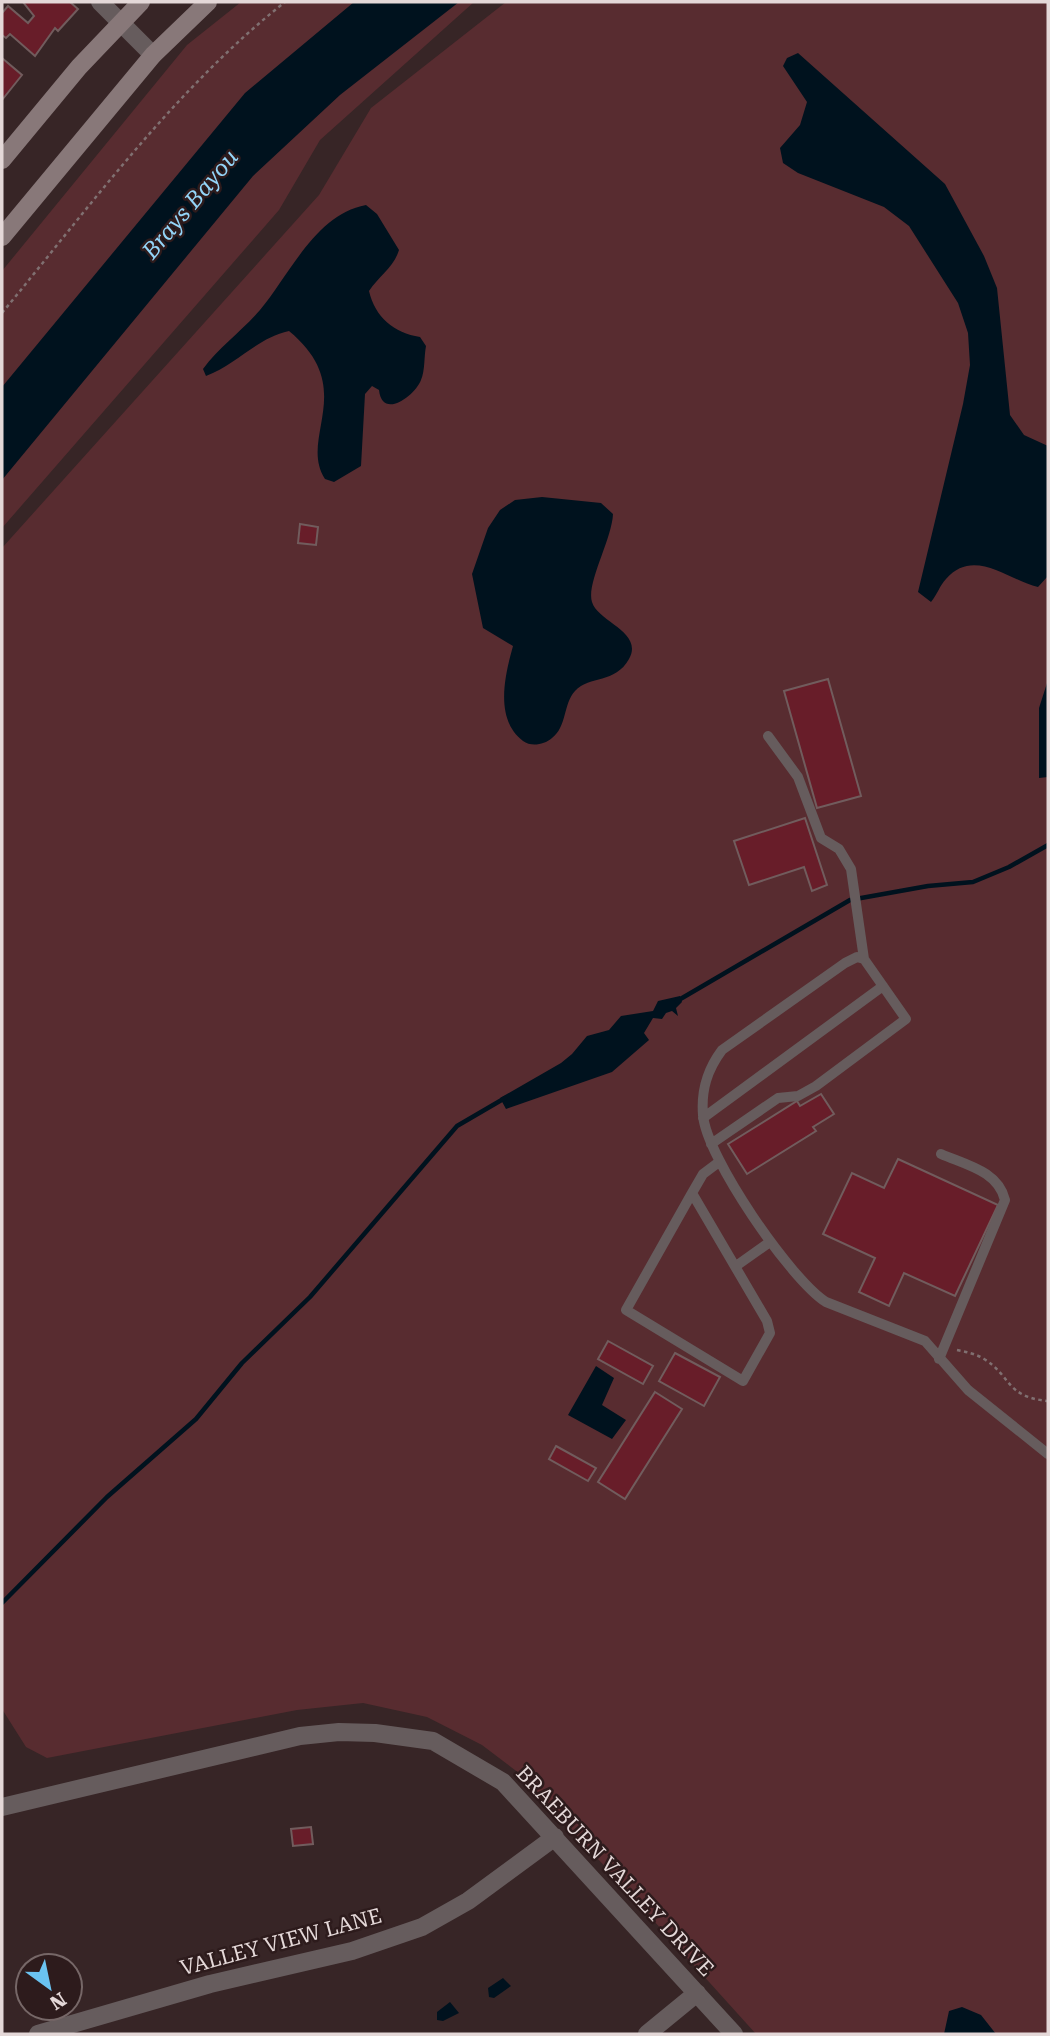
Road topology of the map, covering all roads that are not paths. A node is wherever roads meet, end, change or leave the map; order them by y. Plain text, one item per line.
1 (100, 2) edge
2 (141, 2) edge
3 (208, 2) edge
4 (120, 21) junction
5 (153, 55) junction
6 (2, 160) edge
7 (2, 237) edge
8 (768, 736) dead end
9 (864, 959) junction
10 (883, 986) junction
11 (703, 1118) junction
12 (711, 1144) junction
13 (940, 1154) dead end
14 (719, 1161) junction
15 (692, 1193) junction
16 (771, 1242) junction
17 (736, 1266) junction
18 (939, 1359) junction
19 (1048, 1454) edge
20 (2, 1807) edge
21 (555, 1837) junction
22 (697, 1993) junction
23 (38, 2034) edge
24 (647, 2034) edge
25 (734, 2034) edge

1 - 4 street
2 - 4 main road
3 - 5 main road
4 - 5 street
4 - 6 main road
5 - 7 main road
8 - 9 lane
9 - 10 lane
9 - 11 lane
10 - 11 lane
10 - 12 lane
11 - 12 lane
12 - 14 lane
13 - 18 lane
14 - 15 lane
14 - 16 lane
15 - 17 lane
15 - 17 lane
16 - 17 lane
16 - 18 lane
18 - 19 lane
20 - 21 street, BRAEBURN VALLEY DRIVE
21 - 22 street, BRAEBURN VALLEY DRIVE
21 - 23 street, VALLEY VIEW LANE
22 - 24 street
22 - 25 street, BRAEBURN VALLEY DRIVE

